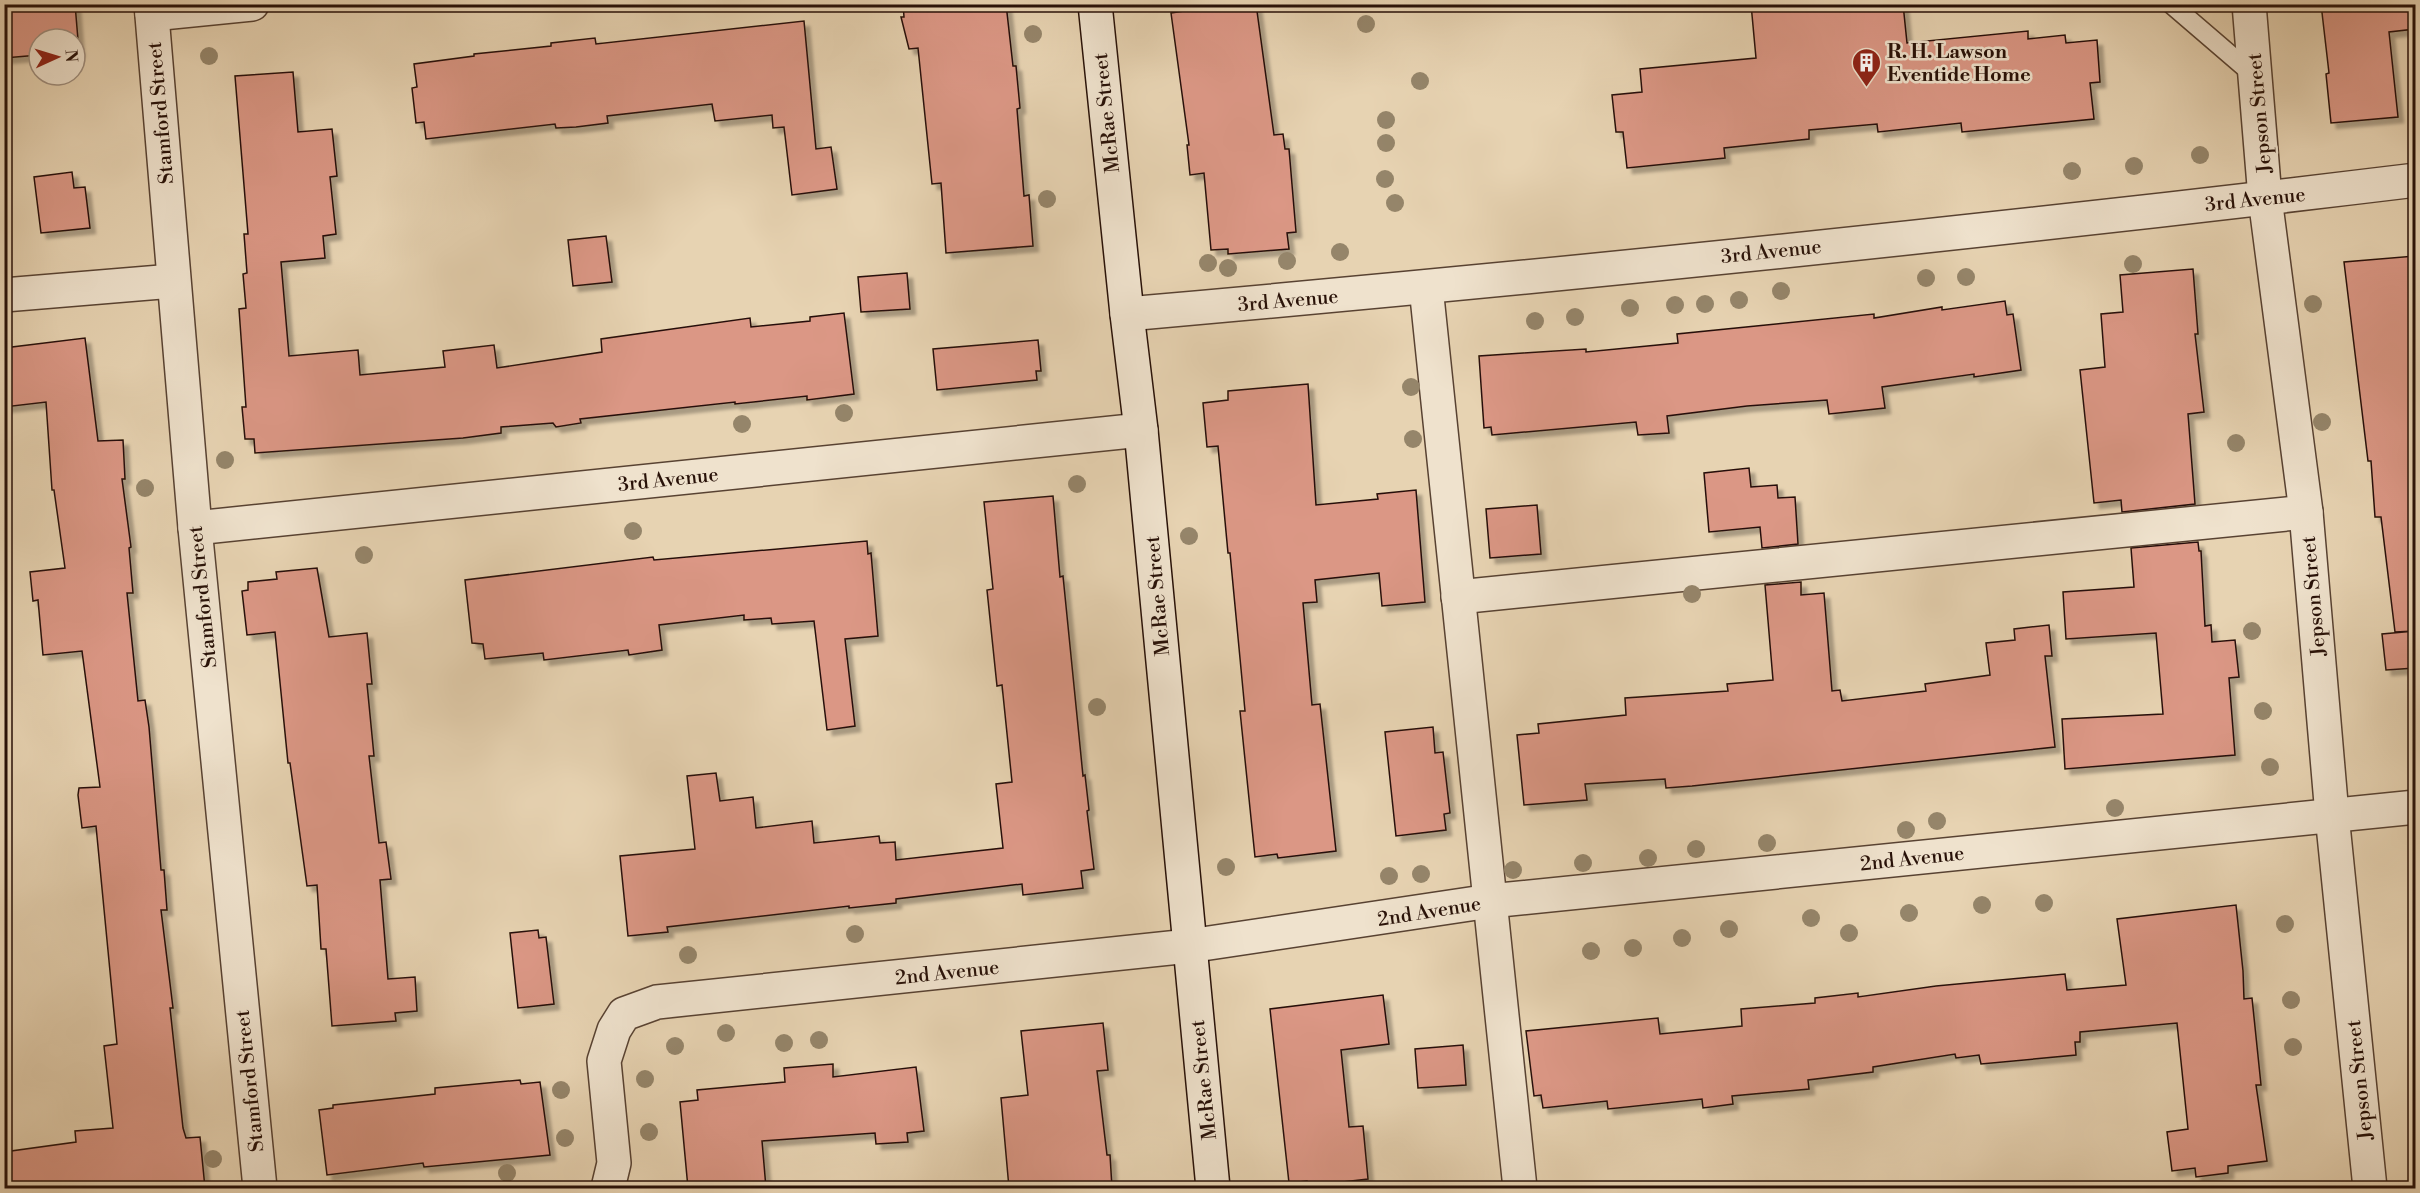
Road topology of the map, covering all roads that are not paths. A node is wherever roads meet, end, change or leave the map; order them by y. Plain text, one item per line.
1 (252, 4) edge
2 (1095, 4) edge
3 (2170, 4) edge
4 (2249, 4) edge
5 (152, 9) edge
6 (2256, 78) junction
7 (2415, 180) edge
8 (2265, 198) junction
9 (173, 281) junction
10 (1426, 287) junction
11 (4, 295) edge
12 (1127, 314) junction
13 (1141, 430) junction
14 (2306, 512) junction
15 (195, 528) junction
16 (1458, 597) junction
17 (2415, 807) edge
18 (2332, 815) junction
19 (1490, 901) junction
20 (1190, 946) junction
21 (260, 1188) edge
22 (608, 1188) edge
23 (1213, 1188) edge
24 (1520, 1188) edge
25 (2370, 1188) edge

1 - 5 street
2 - 12 street, McRae Street
3 - 6 lane
4 - 6 street, Jepson Street
5 - 9 street, Stamford Street
6 - 8 street, Jepson Street
7 - 8 street, 3rd Avenue
8 - 10 street, 3rd Avenue
8 - 14 street, Jepson Street
9 - 11 street
9 - 15 street, Stamford Street
10 - 12 street, 3rd Avenue
10 - 16 street
12 - 13 street, McRae Street
13 - 15 street, 3rd Avenue
13 - 20 street, McRae Street
14 - 16 street
14 - 18 street, Jepson Street
15 - 21 street, Stamford Street
16 - 19 street
17 - 18 street, 2nd Avenue
18 - 19 street, 2nd Avenue
18 - 25 street, Jepson Street
19 - 20 street, 2nd Avenue
19 - 24 street
20 - 22 street, 2nd Avenue
20 - 23 street, McRae Street

